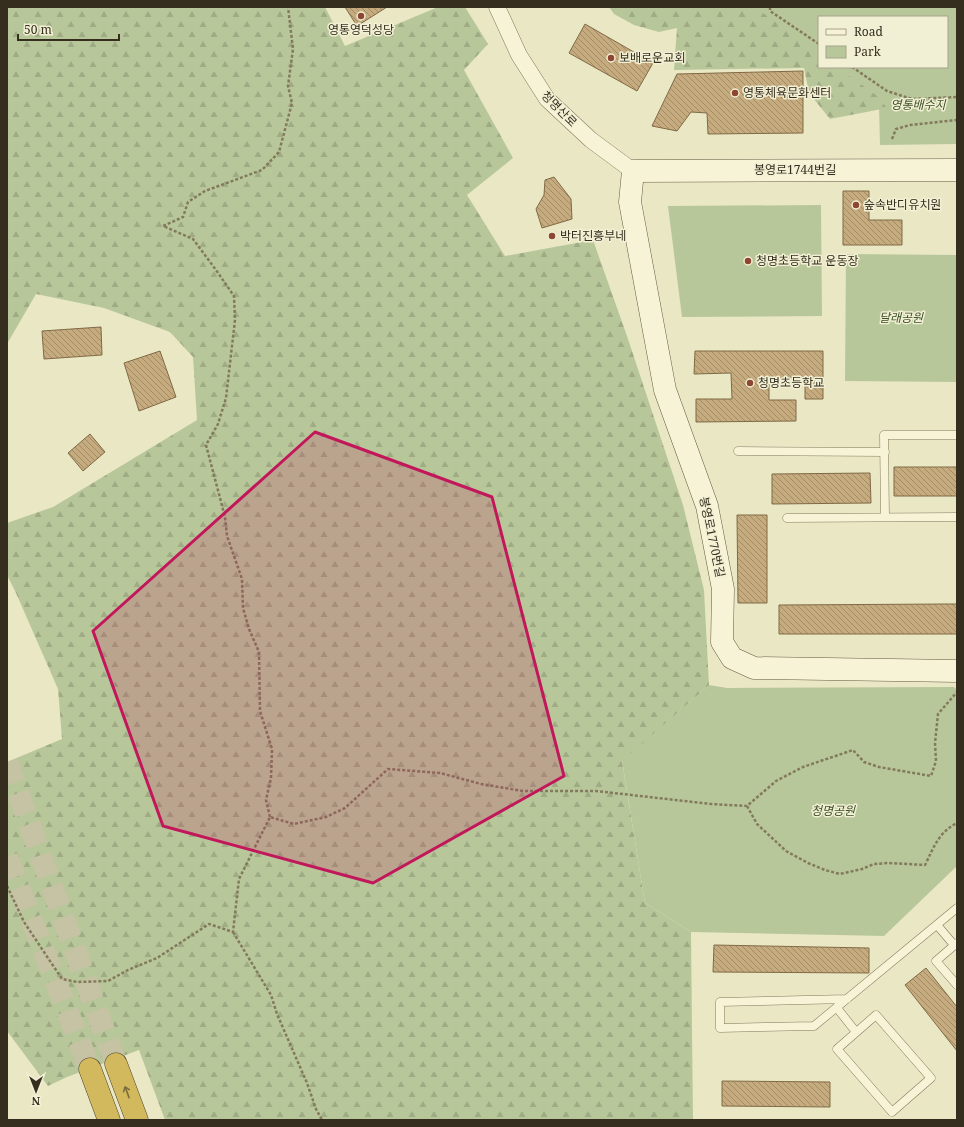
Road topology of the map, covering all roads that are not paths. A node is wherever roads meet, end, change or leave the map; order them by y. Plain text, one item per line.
1 (497, 7) edge
2 (957, 170) edge
3 (633, 171) junction
4 (957, 435) edge
5 (738, 451) dead end
6 (885, 452) junction
7 (885, 517) junction
8 (957, 517) edge
9 (787, 518) dead end
10 (957, 671) edge
11 (957, 908) edge
12 (937, 925) junction
13 (956, 944) edge
14 (957, 984) edge
15 (847, 999) junction
16 (837, 1008) junction
17 (856, 1032) junction
18 (116, 1064) tunnel mouth
19 (90, 1069) tunnel mouth
20 (109, 1120) edge
21 (137, 1120) edge

1 - 3 street, 청명산로
2 - 3 street, 봉영로1744번길
3 - 10 street, 봉영로1770번길
4 - 6 lane
5 - 6 lane
6 - 7 lane
7 - 8 lane
7 - 9 lane
11 - 12 lane
12 - 13 lane
12 - 15 lane
13 - 14 lane
15 - 16 lane
15 - 16 lane
16 - 17 lane
17 - 17 lane
21 -> 18 highway
19 - 20 highway

